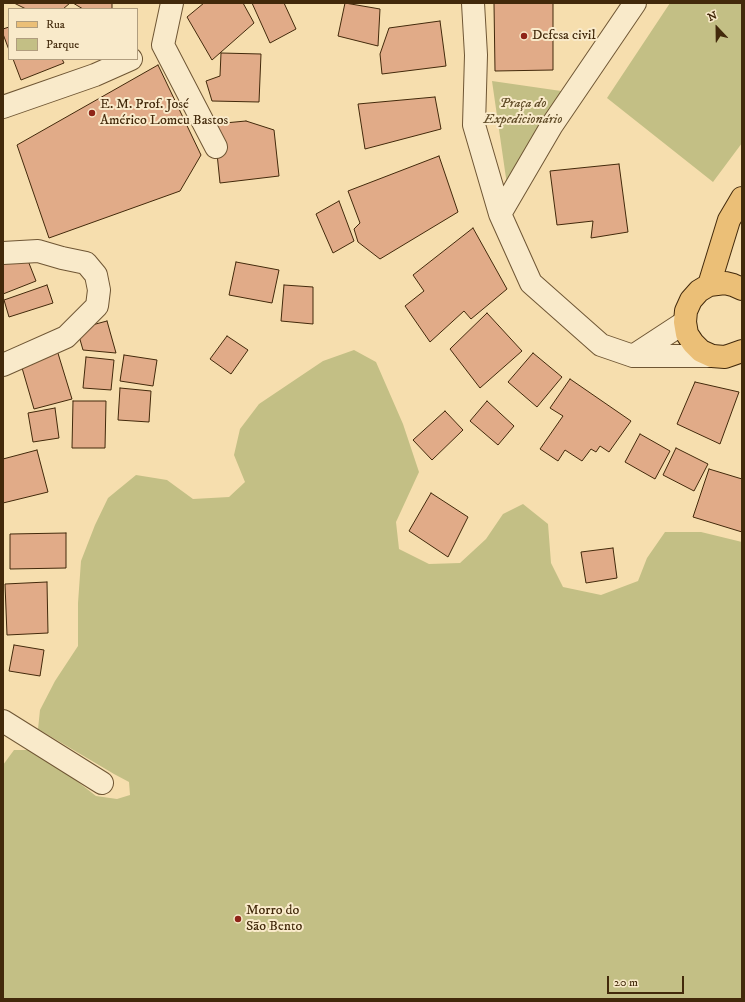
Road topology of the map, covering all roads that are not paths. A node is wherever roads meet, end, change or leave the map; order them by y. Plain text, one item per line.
1 (172, 3) edge
2 (473, 3) edge
3 (635, 3) edge
4 (163, 45) junction
5 (138, 56) edge
6 (129, 60) edge
7 (3, 107) edge
8 (216, 147) dead end
9 (742, 198) edge
10 (500, 214) junction
11 (3, 253) edge
12 (709, 285) junction
13 (742, 289) edge
14 (685, 322) junction
15 (633, 356) junction
16 (730, 357) edge
17 (3, 365) edge
18 (3, 721) edge
19 (102, 783) dead end

1 - 4 street
2 - 10 street
3 - 10 street
4 - 5 street
4 - 8 street
6 - 7 street
9 - 12 main road
10 - 15 street
11 - 17 street
12 - 13 main road
12 - 14 main road
14 - 15 street
14 - 16 main road
15 - 16 street
18 - 19 street

